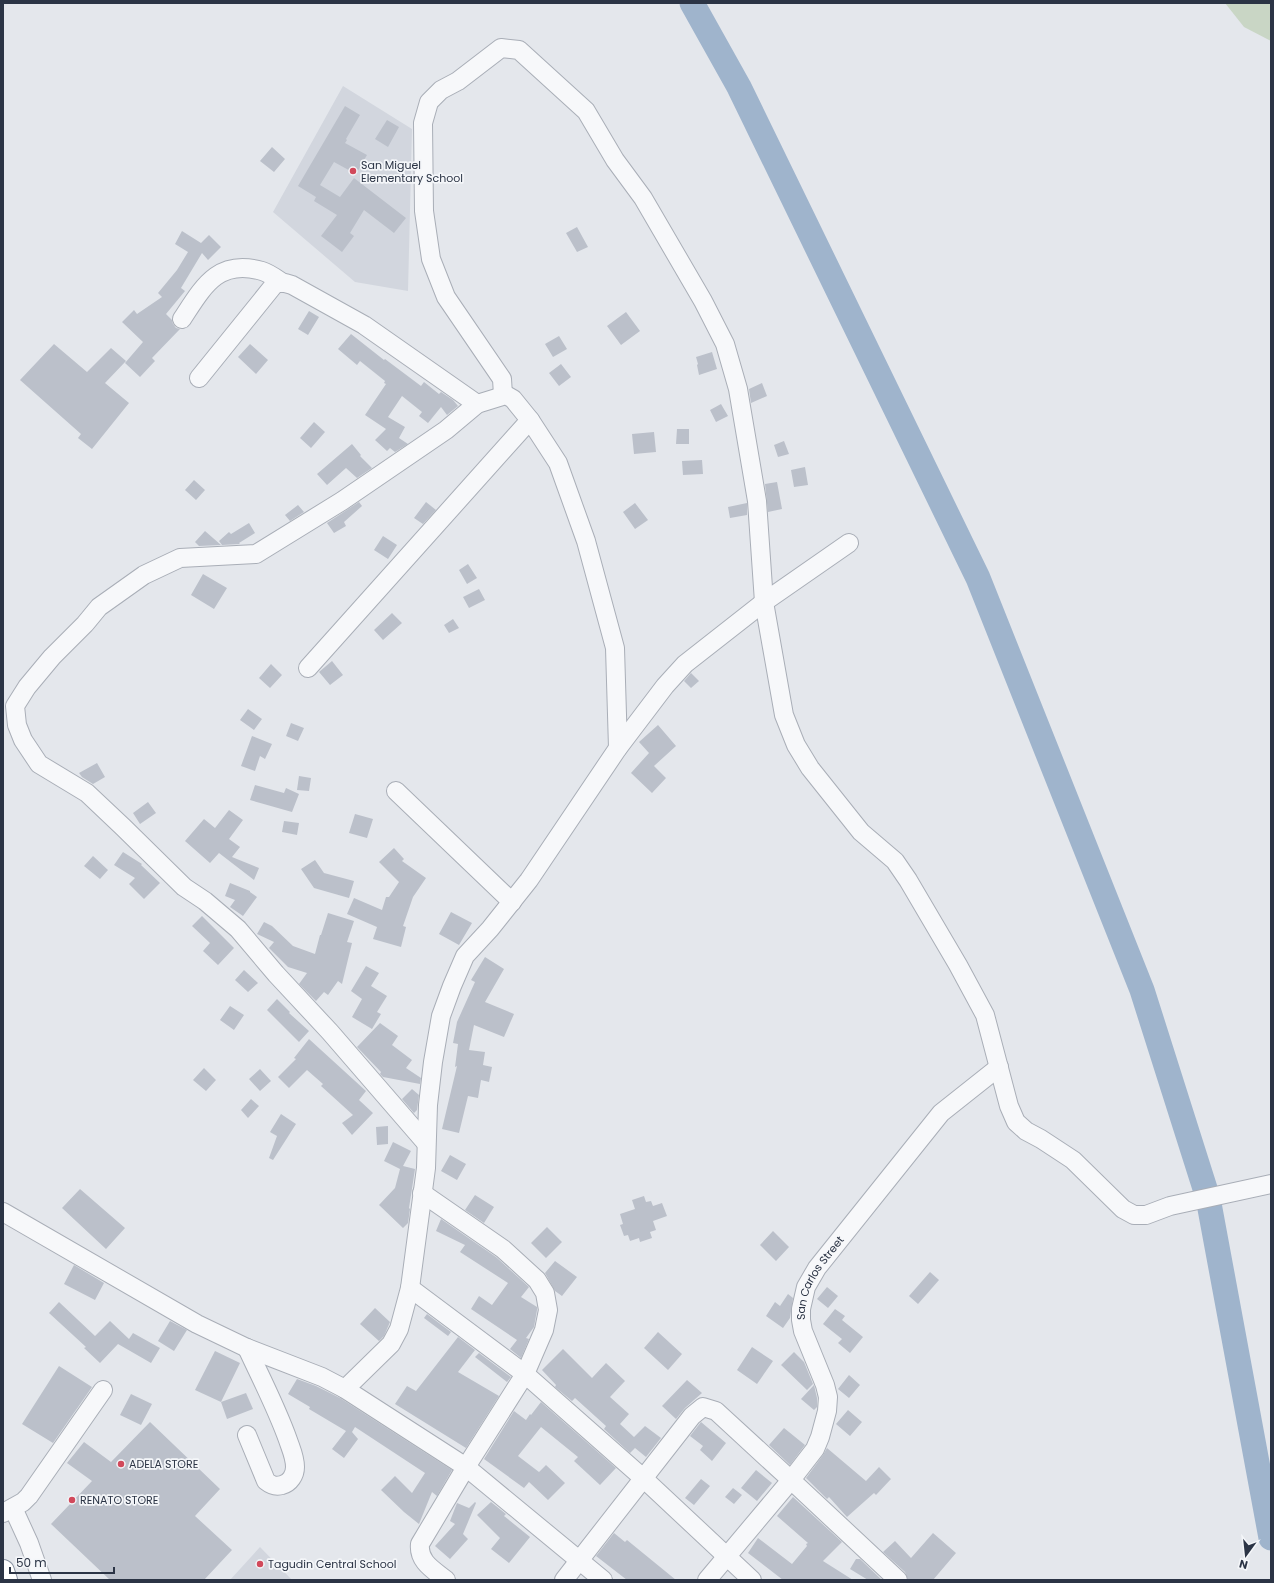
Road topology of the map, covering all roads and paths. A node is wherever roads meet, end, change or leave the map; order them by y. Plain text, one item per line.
1 (283, 283) junction
2 (182, 319) dead end
3 (199, 378) dead end
4 (503, 395) junction
5 (477, 404) junction
6 (530, 420) junction
7 (849, 543) dead end
8 (764, 602) junction
9 (308, 668) dead end
10 (618, 748) junction
11 (396, 791) dead end
12 (512, 902) junction
13 (999, 1067) junction
14 (426, 1143) junction
15 (1271, 1184) edge
16 (422, 1192) junction
17 (3, 1212) edge
18 (410, 1288) junction
19 (247, 1348) junction
20 (525, 1374) junction
21 (345, 1389) junction
22 (103, 1390) dead end
23 (247, 1435) dead end
24 (466, 1467) junction
25 (642, 1478) junction
26 (791, 1480) junction
27 (8, 1511) edge
28 (727, 1558) junction
29 (579, 1560) junction
30 (3, 1571) edge
31 (6, 1580) edge
32 (42, 1580) edge
33 (446, 1580) edge
34 (564, 1580) edge
35 (603, 1580) edge
36 (707, 1580) edge
37 (752, 1580) edge
38 (897, 1580) edge

1 - 2 street
1 - 3 street
1 - 5 street
4 - 5 street
4 - 6 street
4 - 8 street
5 - 14 street
6 - 9 street
6 - 10 street
7 - 8 street
8 - 10 street
8 - 13 street
10 - 12 street
11 - 12 street
12 - 14 street
13 - 15 street
13 - 26 street, San Carlos Street
14 - 16 street
16 - 18 street
16 - 20 street
17 - 19 street
18 - 20 street
18 - 21 street
19 - 21 street
19 - 23 street
20 - 24 street
20 - 25 street
21 - 24 street
22 - 27 street
24 - 29 street
24 - 33 street
25 - 26 street
25 - 28 street
25 - 29 street
26 - 28 street, San Carlos Street
26 - 38 street
27 - 32 street
28 - 36 street, San Carlos Street
28 - 37 street
29 - 34 street
29 - 35 street
30 - 31 highway

